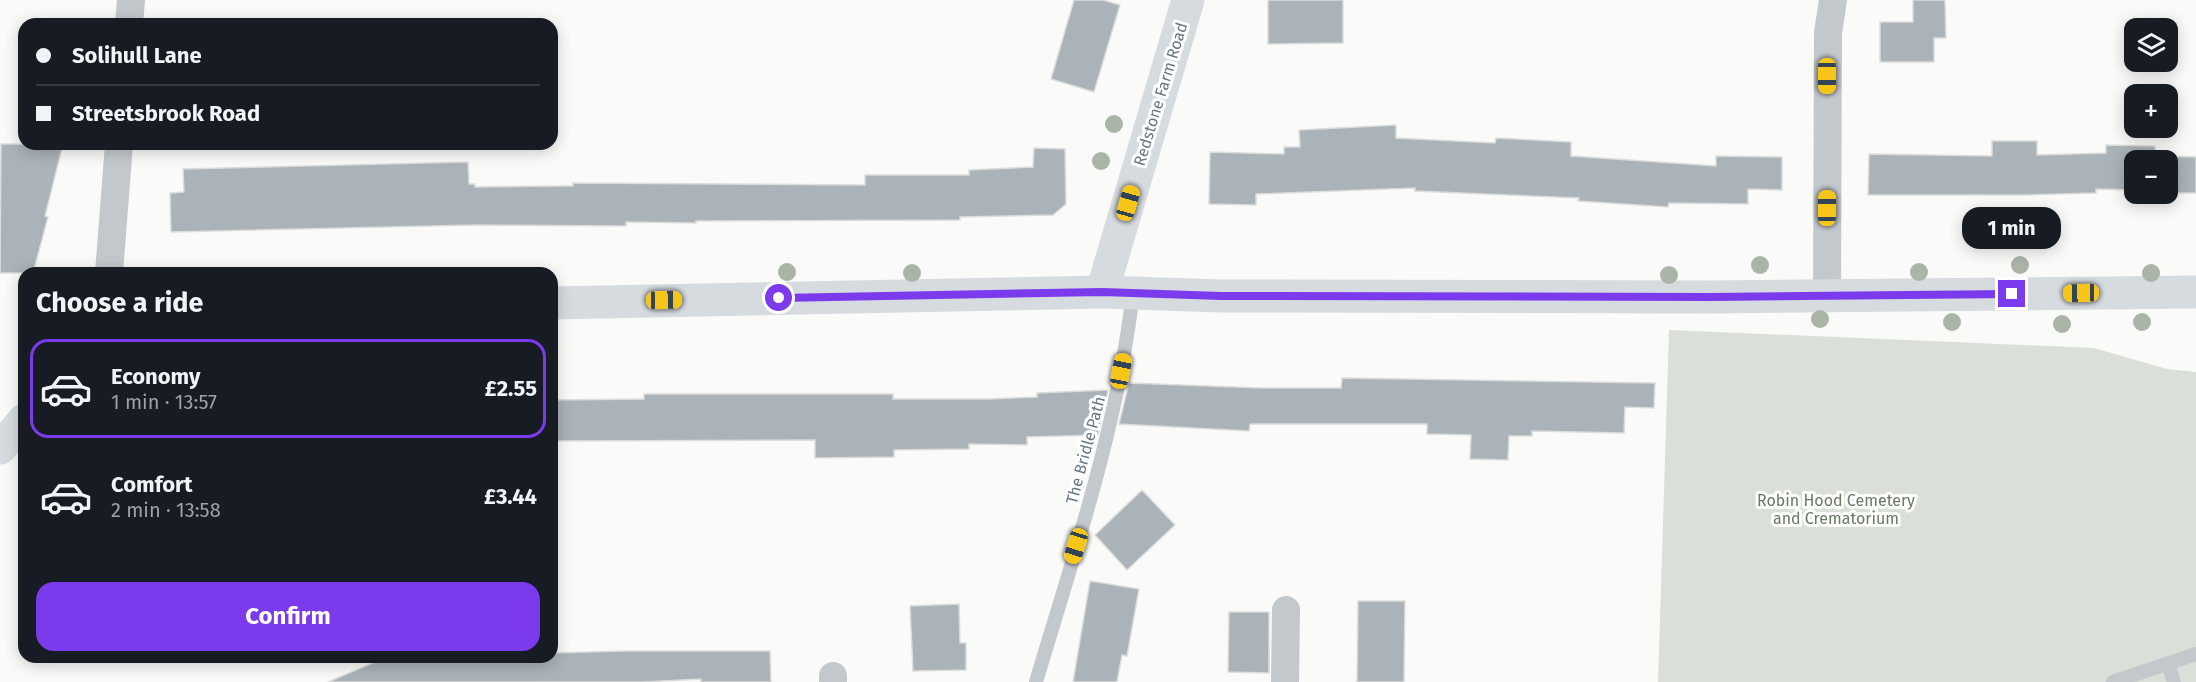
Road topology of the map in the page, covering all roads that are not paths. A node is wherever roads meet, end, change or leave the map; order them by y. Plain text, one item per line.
1 (131, 0) edge
2 (1188, 0) edge
3 (1833, 0) edge
4 (130, 18) edge
5 (119, 150) edge
6 (109, 267) edge
7 (1118, 292) junction
8 (2196, 292) edge
9 (1827, 296) junction
10 (558, 303) edge
11 (18, 427) edge
12 (0, 448) edge
13 (1286, 610) dead end
14 (2196, 654) edge
15 (2168, 663) junction
16 (1036, 682) edge
17 (1285, 682) edge
18 (2113, 682) edge
19 (2174, 682) edge

1 - 4 street
2 - 7 main road, Redstone Farm Road
3 - 9 street
5 - 6 street
7 - 9 main road
7 - 10 main road
7 - 16 lane, The Bridle Path
8 - 9 main road
11 - 12 main road
13 - 17 street
14 - 15 lane
15 - 18 lane
15 - 19 lane

